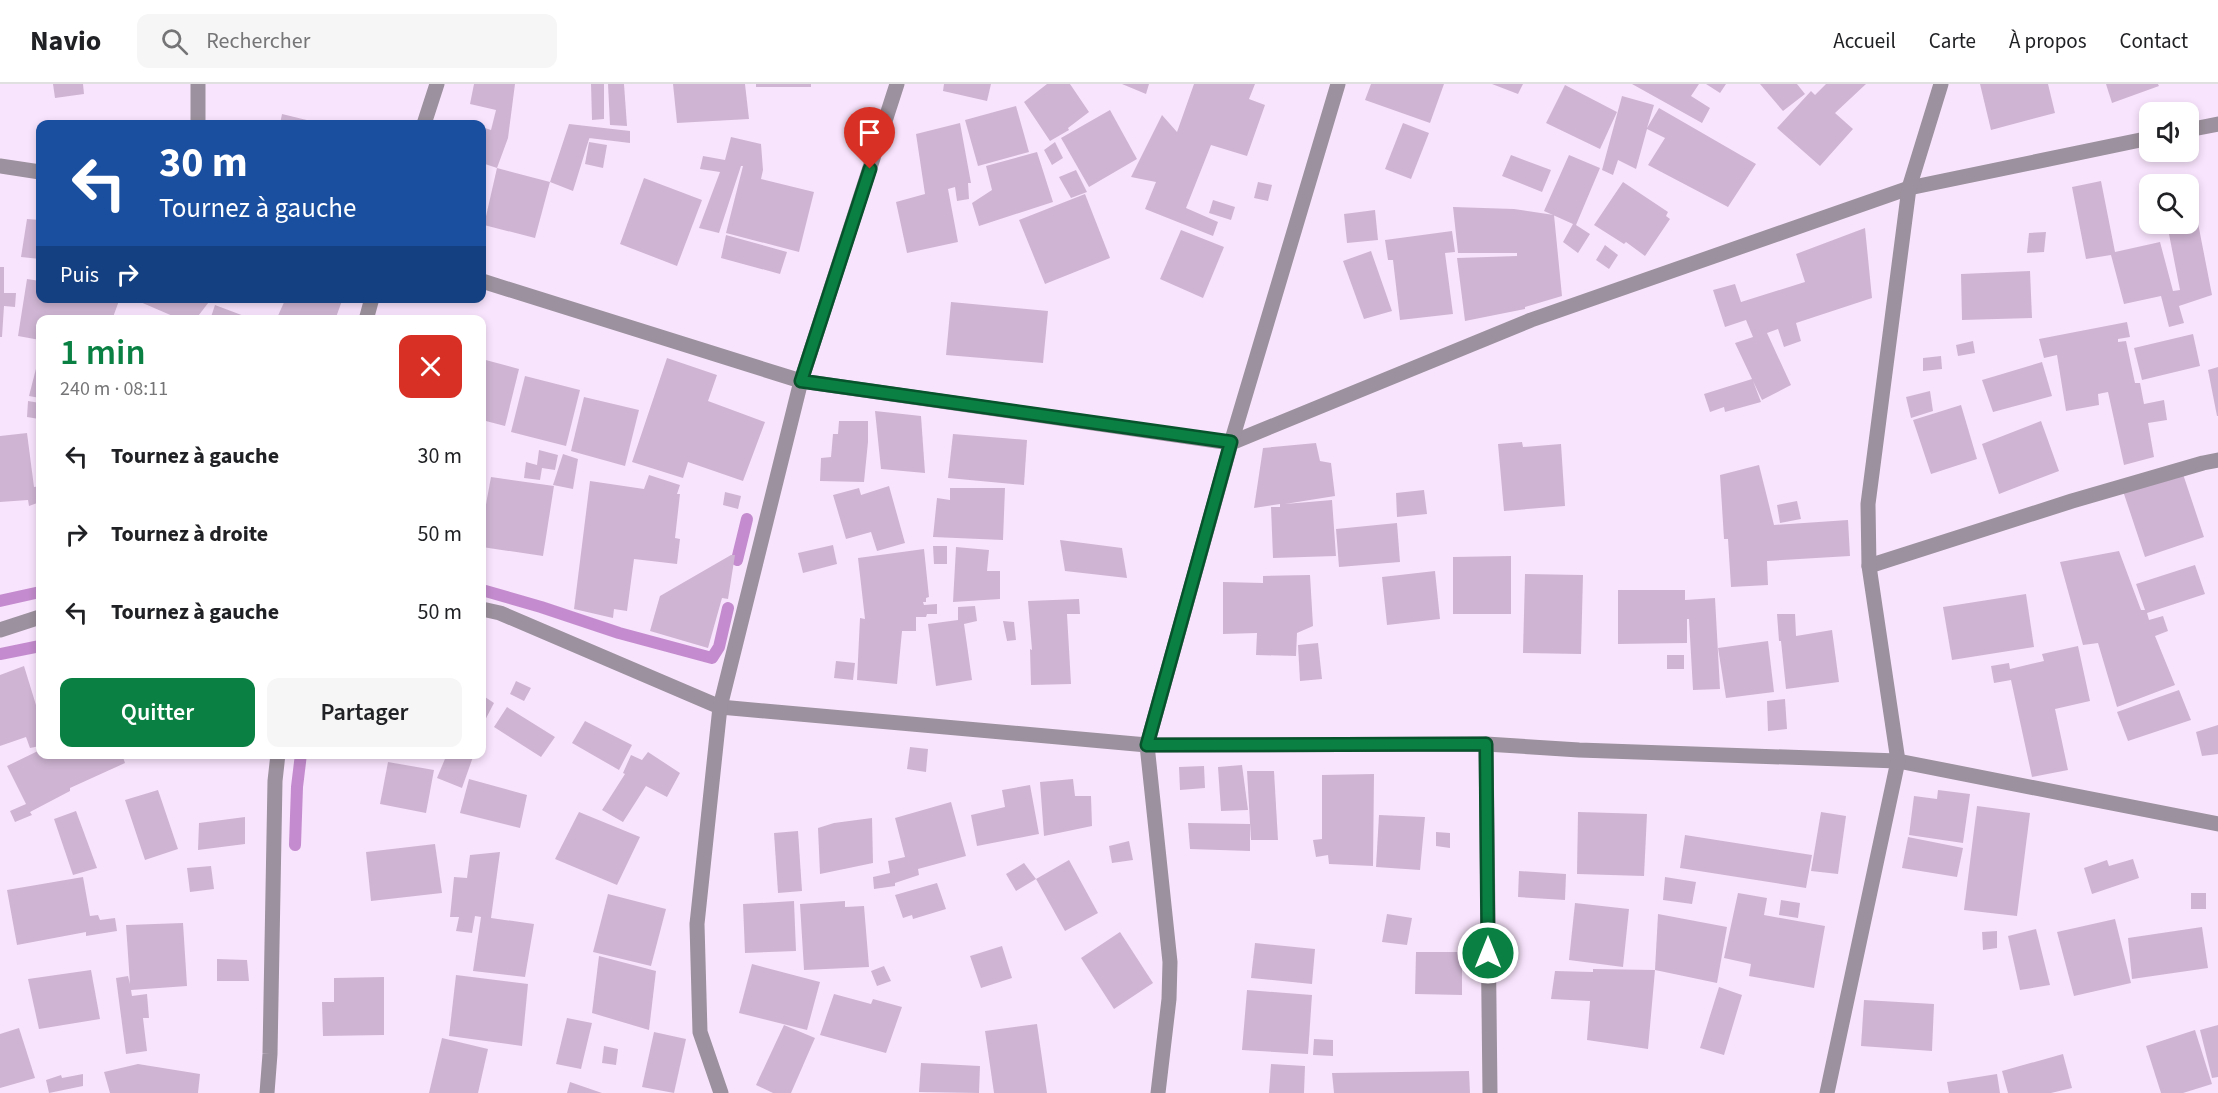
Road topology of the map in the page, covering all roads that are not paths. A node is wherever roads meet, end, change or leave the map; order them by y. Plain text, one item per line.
1 (198, 84) edge
2 (437, 84) edge
3 (897, 84) edge
4 (1338, 84) edge
5 (1941, 84) edge
6 (198, 120) edge
7 (425, 120) edge
8 (2218, 124) edge
9 (2199, 128) edge
10 (2139, 140) edge
11 (0, 166) edge
12 (36, 171) edge
13 (1909, 188) junction
14 (486, 281) edge
15 (801, 381) junction
16 (1231, 442) junction
17 (2218, 460) edge
18 (1869, 566) junction
19 (486, 610) edge
20 (36, 618) edge
21 (0, 630) edge
22 (720, 707) junction
23 (1486, 744) junction
24 (1147, 745) junction
25 (277, 759) edge
26 (1898, 761) junction
27 (2218, 824) edge
28 (267, 1093) edge
29 (721, 1093) edge
30 (1158, 1093) edge
31 (1490, 1093) edge
32 (1827, 1093) edge

1 - 6 street
2 - 7 street
3 - 15 street
4 - 16 street
5 - 13 street
8 - 9 street
10 - 13 street
11 - 12 street
13 - 16 street
13 - 18 street
14 - 15 street
15 - 16 street
15 - 22 street
16 - 24 street
17 - 18 street
18 - 26 street
19 - 22 street
20 - 21 street
22 - 24 street
22 - 29 street
23 - 24 street
23 - 26 street
23 - 31 street
24 - 30 street
25 - 28 street
26 - 27 street
26 - 32 street

